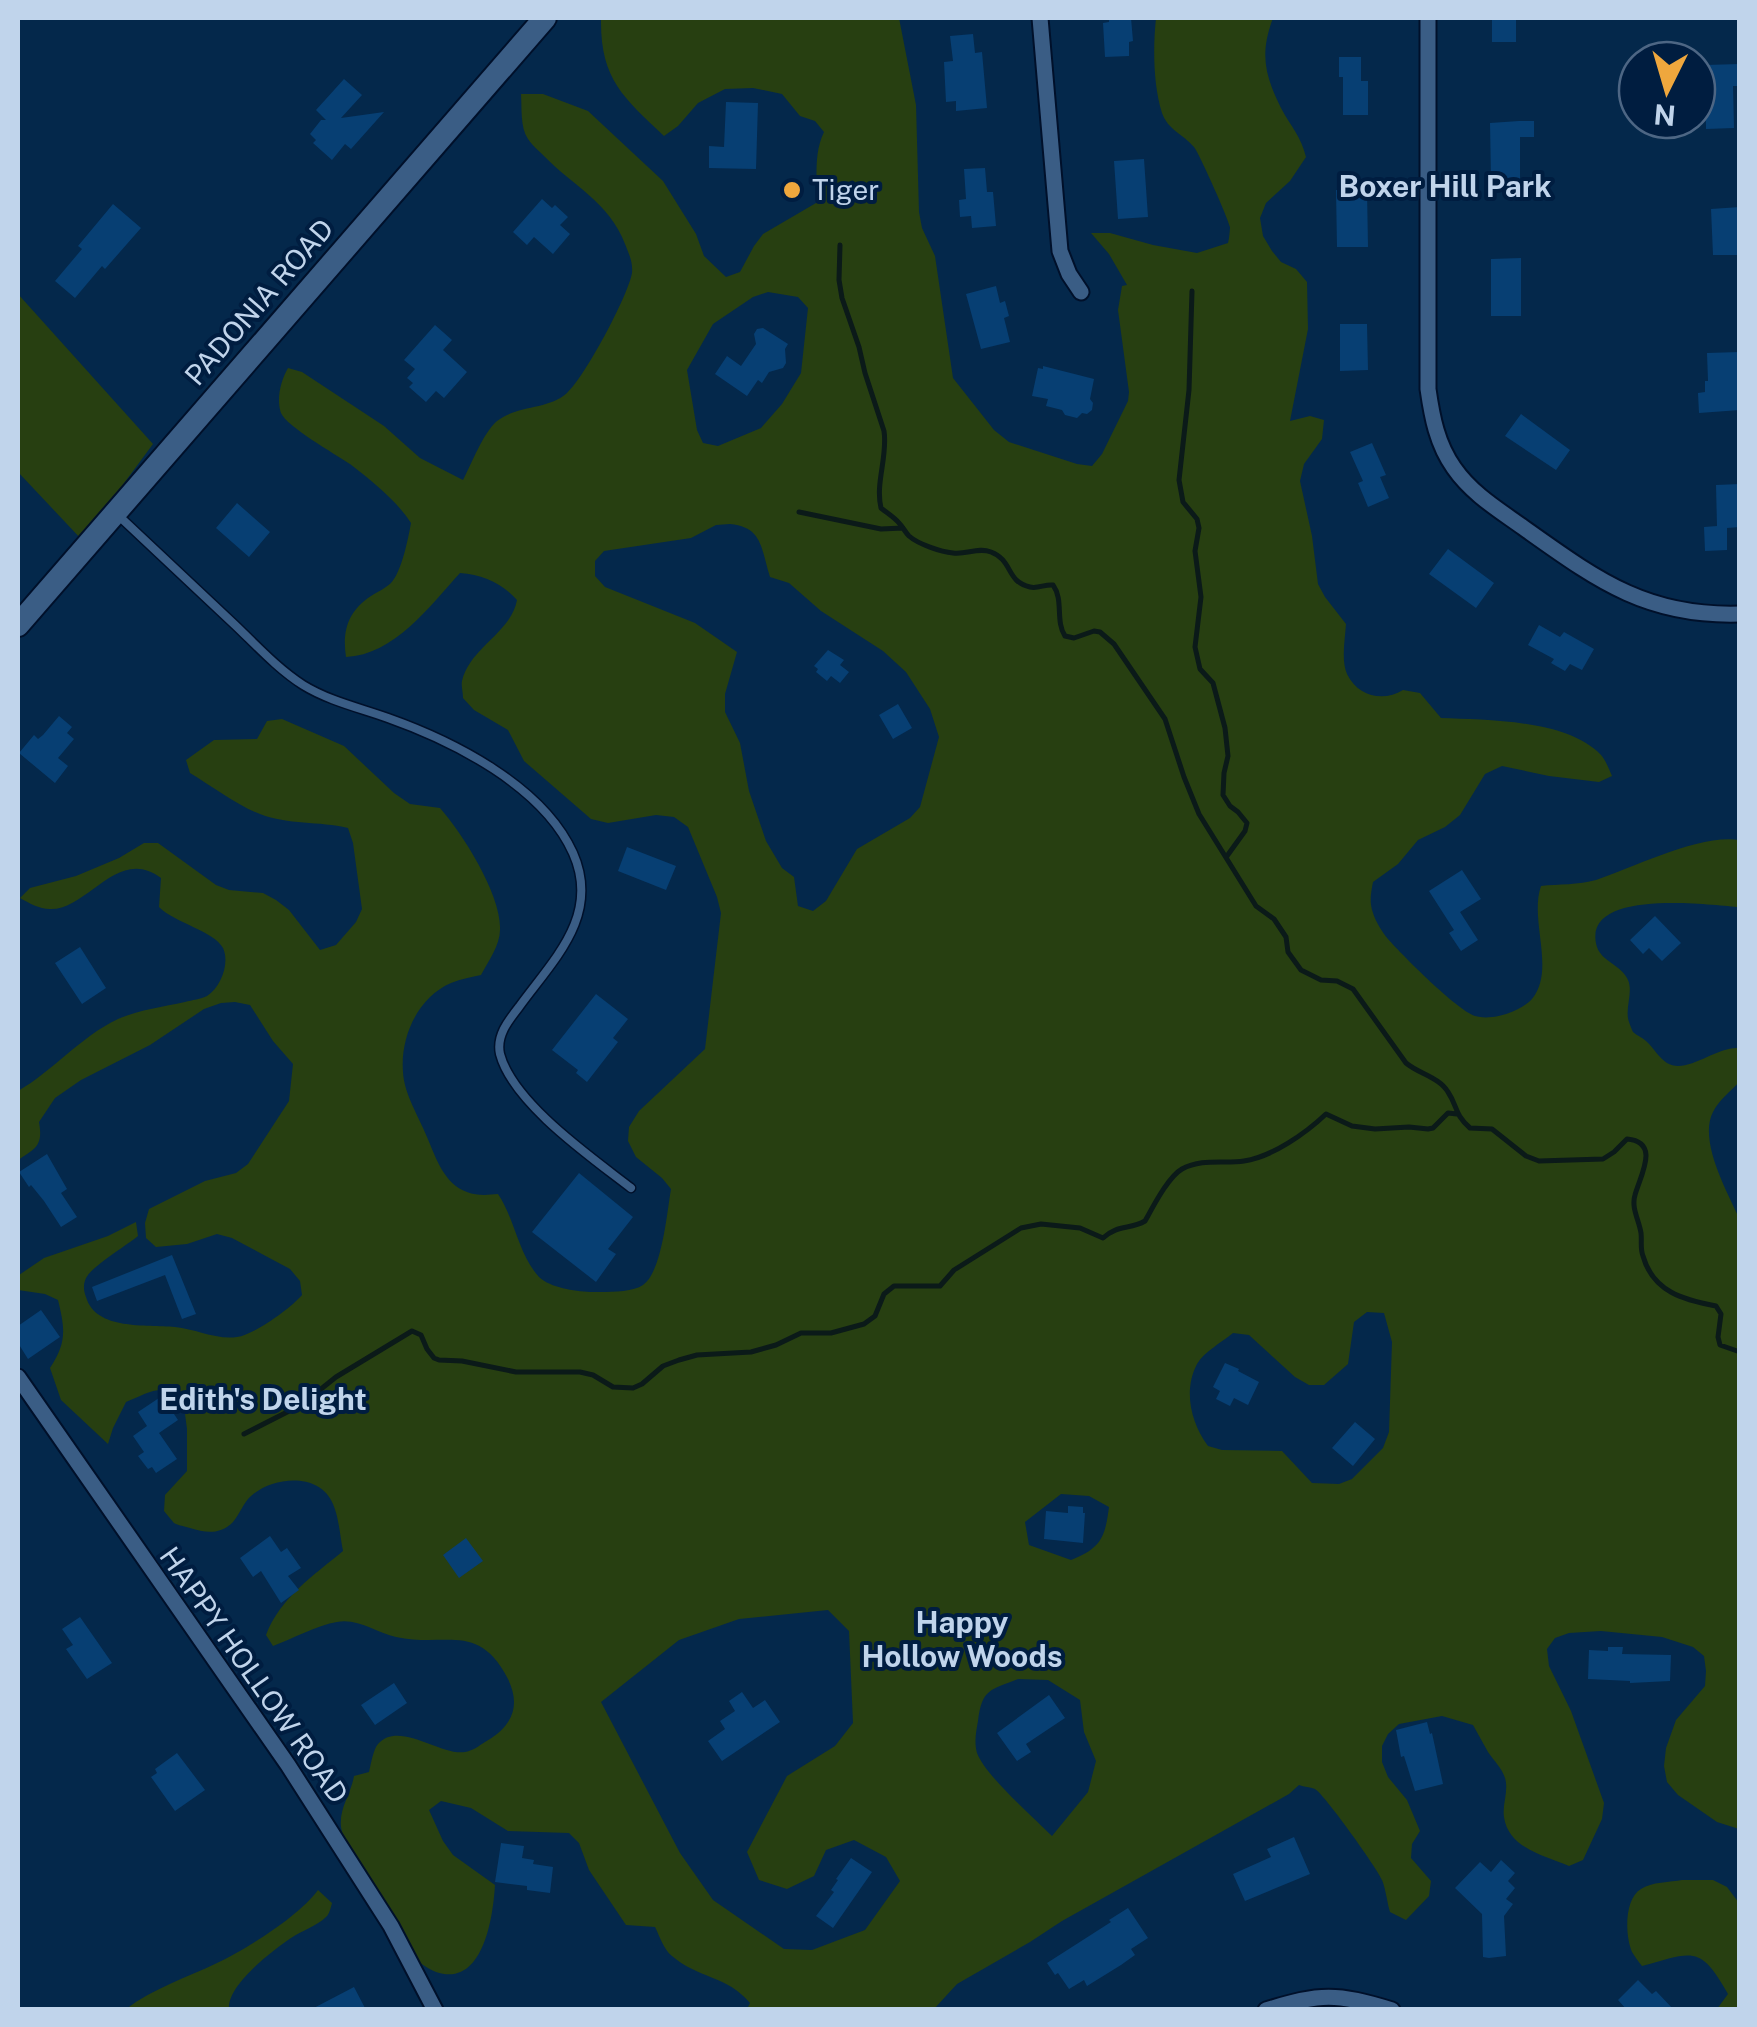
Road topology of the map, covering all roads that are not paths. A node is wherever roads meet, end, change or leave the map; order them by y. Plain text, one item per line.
1 (545, 18) edge
2 (1040, 18) edge
3 (1428, 18) edge
4 (1081, 292) dead end
5 (116, 514) junction
6 (1740, 614) edge
7 (18, 625) edge
8 (630, 1188) dead end
9 (18, 1377) edge
10 (435, 2010) edge
11 (1266, 2010) edge
12 (1392, 2010) edge

1 - 5 main road, PADONIA ROAD
2 - 4 street
3 - 6 street
5 - 7 main road, PADONIA ROAD
5 - 8 lane
9 - 10 street, HAPPY HOLLOW ROAD
11 - 12 street

